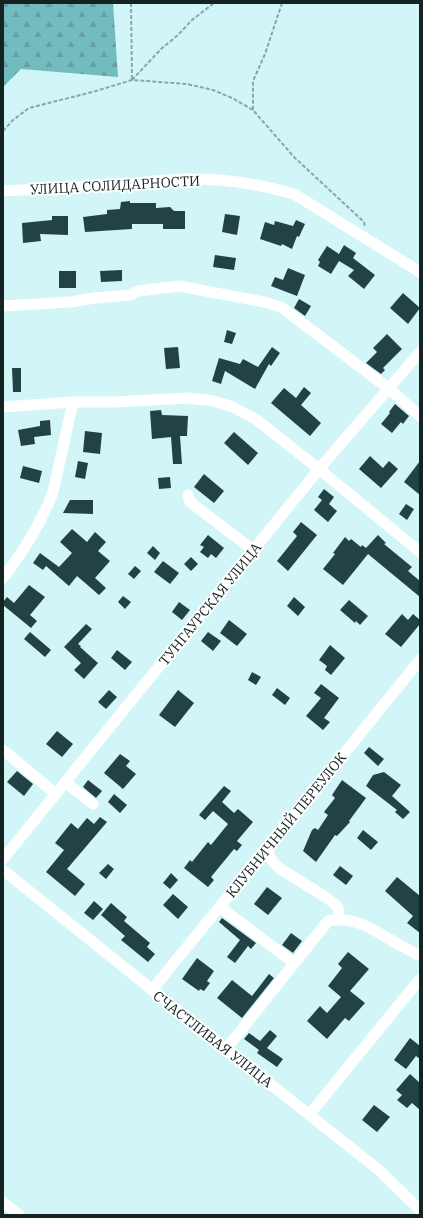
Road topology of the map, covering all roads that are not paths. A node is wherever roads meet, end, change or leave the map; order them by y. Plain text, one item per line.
1 (3, 191) edge
2 (420, 272) edge
3 (3, 306) edge
4 (420, 352) edge
5 (388, 388) junction
6 (73, 402) junction
7 (3, 407) edge
8 (420, 416) edge
9 (319, 469) junction
10 (188, 495) dead end
11 (253, 550) junction
12 (420, 552) edge
13 (3, 578) edge
14 (420, 660) edge
15 (3, 750) edge
16 (65, 782) junction
17 (56, 794) junction
18 (93, 804) dead end
19 (269, 847) junction
20 (3, 859) edge
21 (3, 870) edge
22 (220, 907) junction
23 (338, 920) junction
24 (420, 954) edge
25 (294, 963) junction
26 (420, 979) edge
27 (152, 990) junction
28 (226, 1049) junction
29 (309, 1115) junction
30 (3, 1202) edge
31 (420, 1210) edge
32 (19, 1215) edge

1 - 2 street, УЛИЦА СОЛИДАРНОСТИ
3 - 5 street
4 - 5 street, ТУНГАУРСКАЯ УЛИЦА
5 - 8 street
5 - 9 street, ТУНГАУРСКАЯ УЛИЦА
6 - 7 street
6 - 9 street
6 - 13 street
9 - 11 street, ТУНГАУРСКАЯ УЛИЦА
9 - 12 street
10 - 11 street
11 - 16 street, ТУНГАУРСКАЯ УЛИЦА
14 - 19 street, КЛУБНИЧНЫЙ ПЕРЕУЛОК
15 - 17 street
16 - 17 street, ТУНГАУРСКАЯ УЛИЦА
16 - 18 street
17 - 20 street, ТУНГАУРСКАЯ УЛИЦА
19 - 22 street, КЛУБНИЧНЫЙ ПЕРЕУЛОК
19 - 23 street
21 - 27 street, СЧАСТЛИВАЯ УЛИЦА
22 - 25 street
22 - 27 street, КЛУБНИЧНЫЙ ПЕРЕУЛОК
23 - 24 street
23 - 25 street
25 - 28 street
26 - 29 street
27 - 28 street, СЧАСТЛИВАЯ УЛИЦА
28 - 29 street, СЧАСТЛИВАЯ УЛИЦА
29 - 31 street, СЧАСТЛИВАЯ УЛИЦА
30 - 32 street

